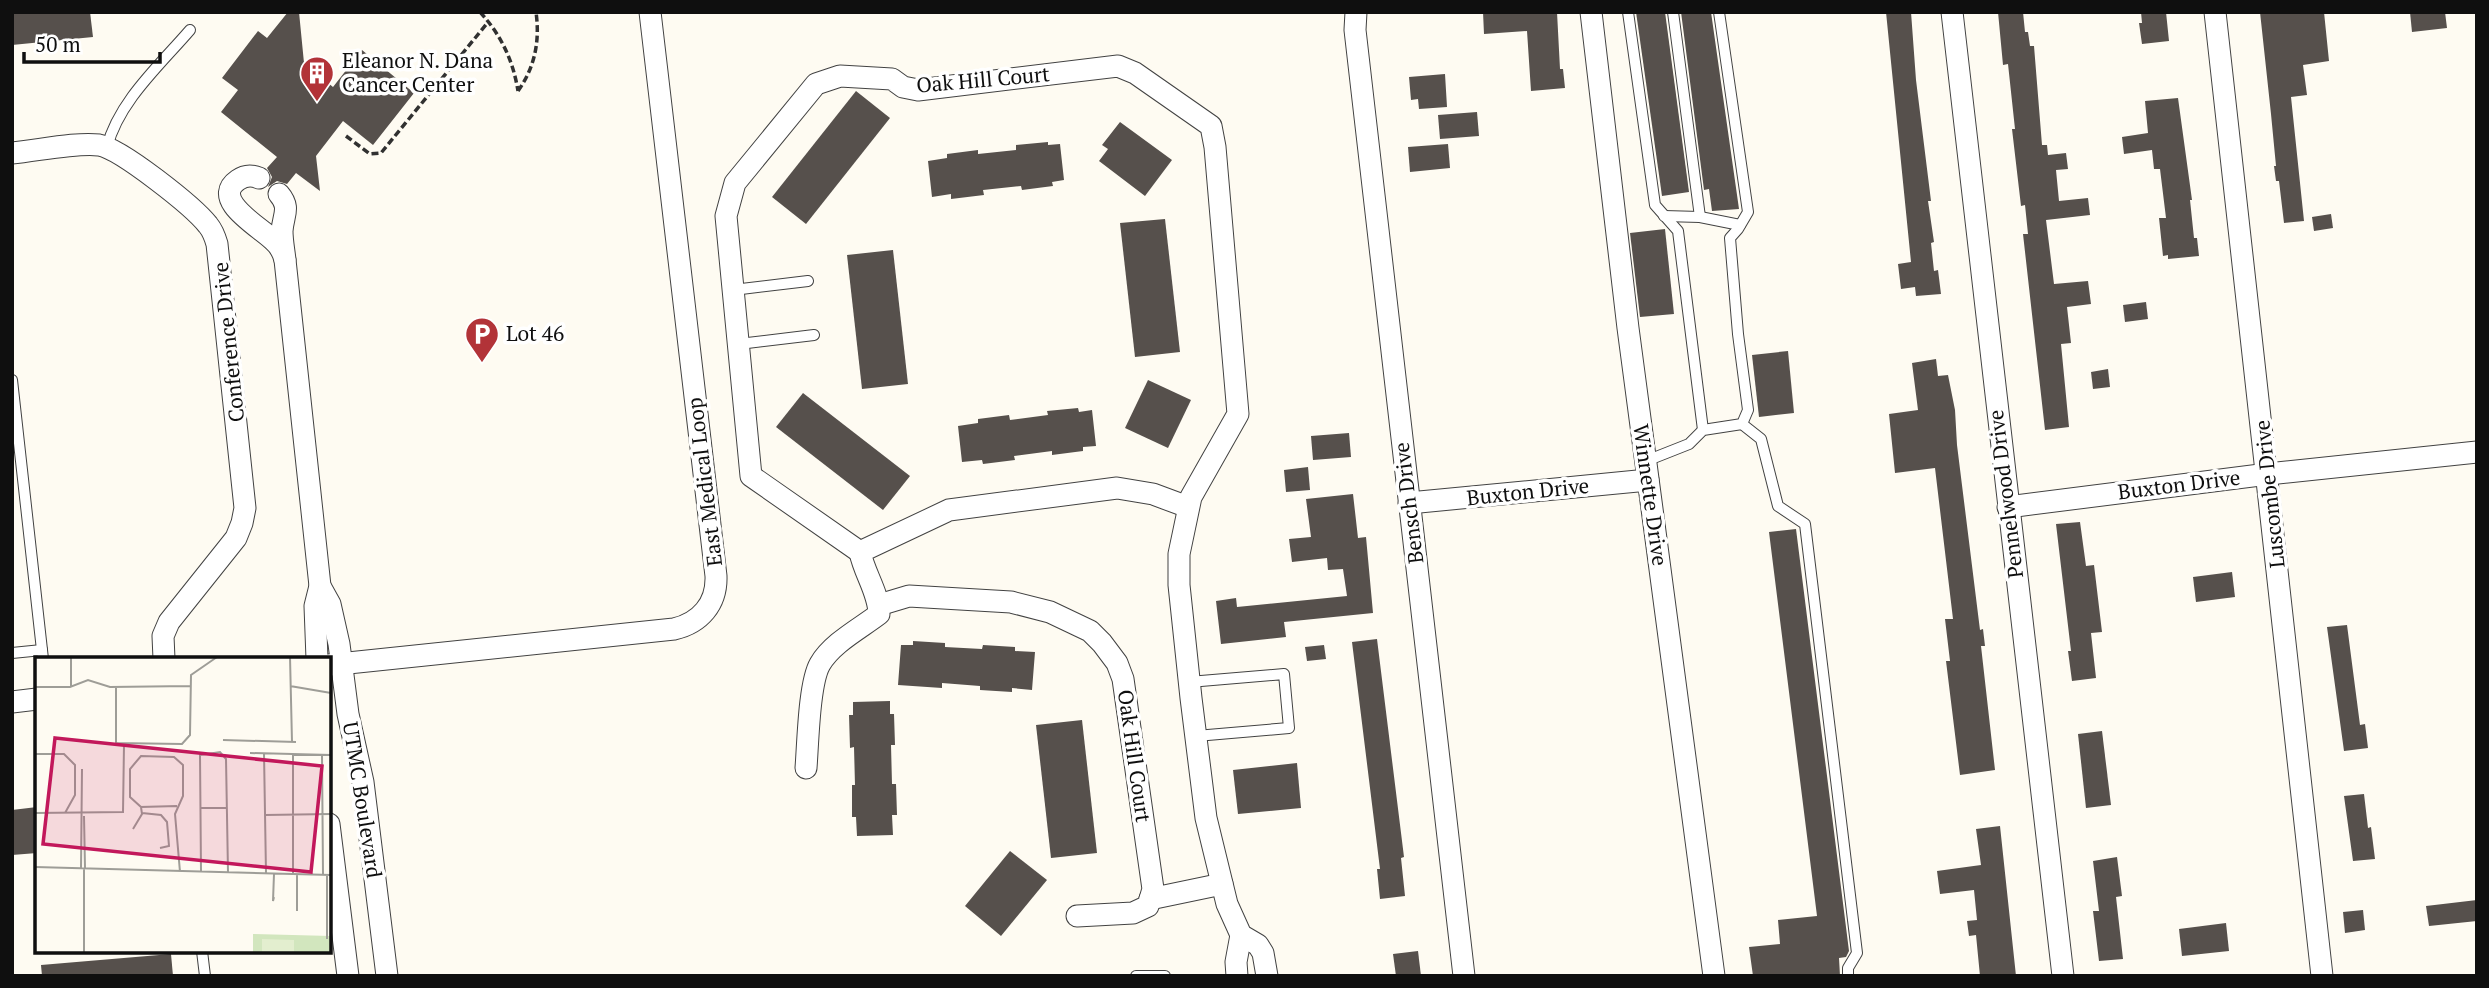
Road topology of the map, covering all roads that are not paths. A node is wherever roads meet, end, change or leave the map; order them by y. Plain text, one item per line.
1 (650, 12) edge
2 (1628, 12) edge
3 (1673, 12) edge
4 (1719, 12) edge
5 (1952, 12) edge
6 (2215, 12) edge
7 (1591, 13) edge
8 (1356, 21) edge
9 (190, 30) dead end
10 (107, 147) junction
11 (12, 153) edge
12 (259, 178) dead end
13 (279, 194) dead end
14 (1664, 216) junction
15 (1700, 217) junction
16 (1740, 225) junction
17 (285, 260) junction
18 (808, 281) dead end
19 (733, 290) junction
20 (814, 335) dead end
21 (739, 344) junction
22 (12, 380) edge
23 (13, 393) edge
24 (1742, 424) junction
25 (1703, 430) junction
26 (2477, 452) edge
27 (1647, 471) junction
28 (2268, 474) junction
29 (1409, 503) junction
30 (1188, 507) junction
31 (2008, 507) junction
32 (860, 552) junction
33 (879, 605) junction
34 (12, 653) edge
35 (42, 655) edge
36 (164, 657) edge
37 (329, 657) edge
38 (331, 663) edge
39 (331, 670) edge
40 (1189, 682) junction
41 (35, 699) edge
42 (12, 702) edge
43 (1196, 736) junction
44 (806, 768) dead end
45 (331, 840) edge
46 (1222, 884) junction
47 (1150, 898) junction
48 (1077, 916) dead end
49 (1241, 935) junction
50 (202, 953) edge
51 (386, 973) edge
52 (348, 975) edge
53 (205, 976) edge
54 (1136, 976) edge
55 (1165, 976) edge
56 (1237, 976) edge
57 (1267, 976) edge
58 (1464, 976) edge
59 (1714, 976) edge
60 (1848, 976) edge
61 (2063, 976) edge
62 (2322, 976) edge

1 - 38 street, East Medical Loop
2 - 14 lane
3 - 15 lane
4 - 16 lane
5 - 31 street, Pennelwood Drive
6 - 28 street, Luscombe Drive
7 - 27 street, Winnette Drive
8 - 29 street, Bensch Drive
9 - 10 lane
10 - 11 street
10 - 36 street, Conference Drive
12 - 17 street
13 - 17 street, UTMC Boulevard
14 - 15 lane
14 - 25 lane
15 - 16 lane
16 - 24 lane
17 - 37 street, UTMC Boulevard
18 - 19 lane
19 - 21 street, Oak Hill Court
19 - 30 street, Oak Hill Court
20 - 21 lane
21 - 32 street, Oak Hill Court
22 - 23 lane
23 - 35 lane
24 - 25 lane
24 - 60 lane
25 - 27 lane
26 - 28 street, Buxton Drive
27 - 29 street, Buxton Drive
27 - 59 street, Winnette Drive
28 - 31 street, Buxton Drive
28 - 62 street, Luscombe Drive
29 - 58 street, Bensch Drive
30 - 32 street
30 - 40 street, Oak Hill Court
31 - 61 street, Pennelwood Drive
32 - 33 street
33 - 44 street
33 - 47 street, Oak Hill Court
34 - 35 lane
39 - 51 street, UTMC Boulevard
40 - 43 street, Oak Hill Court
40 - 43 lane
41 - 42 street
43 - 46 street, Oak Hill Court
45 - 52 street, UTMC Boulevard
46 - 47 street
46 - 49 street, Oak Hill Court
47 - 48 street
49 - 56 street
49 - 57 street, Oak Hill Court
50 - 53 lane
51 - 52 street
54 - 55 lane

